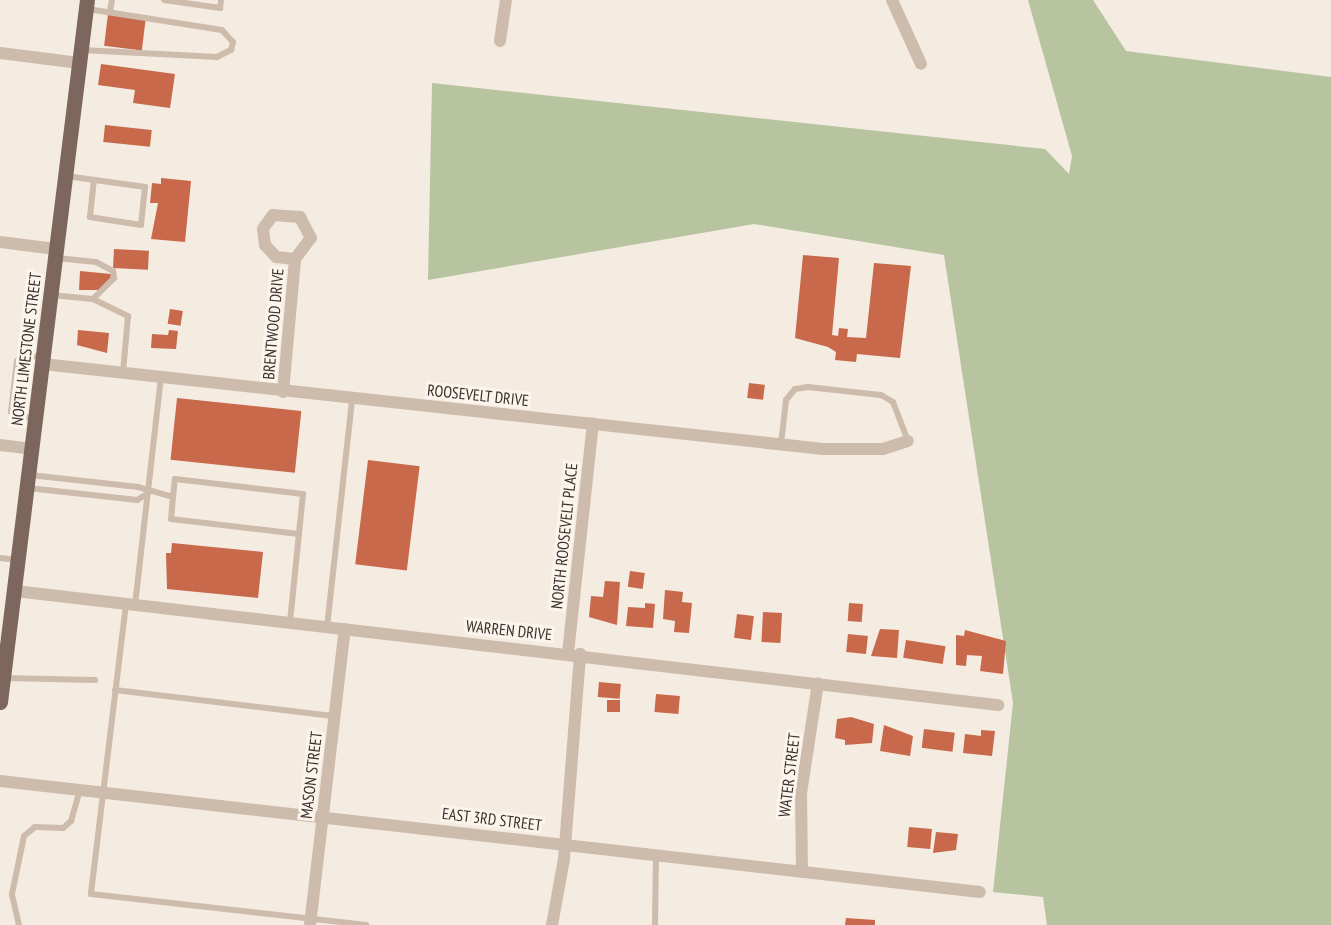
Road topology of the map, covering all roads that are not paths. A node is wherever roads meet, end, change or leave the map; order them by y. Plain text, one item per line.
1 (112, 0) edge
2 (164, 0) edge
3 (220, 0) edge
4 (506, 0) edge
5 (892, 0) edge
6 (87, 4) edge
7 (110, 12) junction
8 (501, 41) dead end
9 (0, 53) edge
10 (80, 56) junction
11 (921, 64) dead end
12 (65, 176) junction
13 (94, 180) junction
14 (0, 242) edge
15 (56, 254) junction
16 (294, 259) dead end
17 (50, 295) junction
18 (93, 299) junction
19 (44, 360) junction
20 (123, 372) junction
21 (161, 377) junction
22 (283, 392) junction
23 (352, 399) junction
24 (36, 420) junction
25 (593, 423) junction
26 (908, 441) joint
27 (781, 444) junction
28 (0, 445) edge
29 (32, 449) junction
30 (28, 482) junction
31 (113, 485) junction
32 (147, 494) junction
33 (173, 497) junction
34 (111, 498) junction
35 (299, 534) junction
36 (0, 558) edge
37 (19, 560) junction
38 (15, 591) junction
39 (130, 604) junction
40 (290, 622) junction
41 (327, 627) junction
42 (345, 629) junction
43 (574, 654) junction
44 (3, 678) junction
45 (95, 680) dead end
46 (818, 683) junction
47 (115, 690) junction
48 (0, 702) edge
49 (998, 705) dead end
50 (335, 717) junction
51 (0, 781) edge
52 (80, 790) junction
53 (103, 792) junction
54 (323, 816) junction
55 (565, 845) junction
56 (656, 855) junction
57 (802, 872) junction
58 (980, 892) dead end
59 (311, 922) edge
60 (19, 925) edge
61 (366, 925) edge
62 (552, 925) edge
63 (655, 925) edge

1 - 7 lane
2 - 3 lane
4 - 8 street
5 - 11 street
6 - 7 lane
6 - 10 main road, NORTH LIMESTONE STREET
7 - 10 lane
9 - 10 street
10 - 12 main road, NORTH LIMESTONE STREET
12 - 13 lane
12 - 15 main road, NORTH LIMESTONE STREET
13 - 13 lane
14 - 15 street
15 - 17 main road, NORTH LIMESTONE STREET
15 - 18 lane
16 - 22 street, BRENTWOOD DRIVE
17 - 18 lane
17 - 19 main road, NORTH LIMESTONE STREET
18 - 20 lane
19 - 20 street, ROOSEVELT DRIVE
19 - 24 main road, NORTH LIMESTONE STREET
19 - 24 lane
20 - 21 street, ROOSEVELT DRIVE
21 - 22 street, ROOSEVELT DRIVE
21 - 32 lane
22 - 23 street, ROOSEVELT DRIVE
23 - 25 street, ROOSEVELT DRIVE
23 - 41 lane
24 - 29 main road, NORTH LIMESTONE STREET
25 - 27 street, ROOSEVELT DRIVE
25 - 43 street, NORTH ROOSEVELT PLACE
26 - 27 street, ROOSEVELT DRIVE
26 - 27 lane
28 - 29 street
29 - 30 main road, NORTH LIMESTONE STREET
30 - 31 lane
30 - 34 lane
30 - 37 main road, NORTH LIMESTONE STREET
31 - 32 lane
31 - 34 lane
32 - 33 lane
32 - 34 lane
32 - 39 lane
33 - 35 lane
33 - 35 lane
35 - 40 lane
36 - 37 lane
37 - 38 main road, NORTH LIMESTONE STREET
38 - 39 street, WARREN DRIVE
38 - 44 main road, NORTH LIMESTONE STREET
39 - 40 street, WARREN DRIVE
39 - 47 lane
40 - 41 street, WARREN DRIVE
41 - 42 street, WARREN DRIVE
42 - 43 street, WARREN DRIVE
42 - 50 street, MASON STREET
43 - 46 street, WARREN DRIVE
43 - 55 street, NORTH ROOSEVELT PLACE
44 - 45 lane
44 - 48 main road, NORTH LIMESTONE STREET
46 - 49 street, WARREN DRIVE
46 - 57 street, WATER STREET
47 - 50 lane
47 - 53 lane
50 - 54 street, MASON STREET
51 - 52 street, EAST 3RD STREET
52 - 53 street, EAST 3RD STREET
52 - 60 lane
53 - 54 street, EAST 3RD STREET
53 - 59 lane
54 - 55 street, EAST 3RD STREET
54 - 59 street, MASON STREET
55 - 56 street, EAST 3RD STREET
55 - 62 street, NORTH ROOSEVELT PLACE
56 - 57 street, EAST 3RD STREET
56 - 63 lane
57 - 58 street, EAST 3RD STREET
59 - 61 lane

